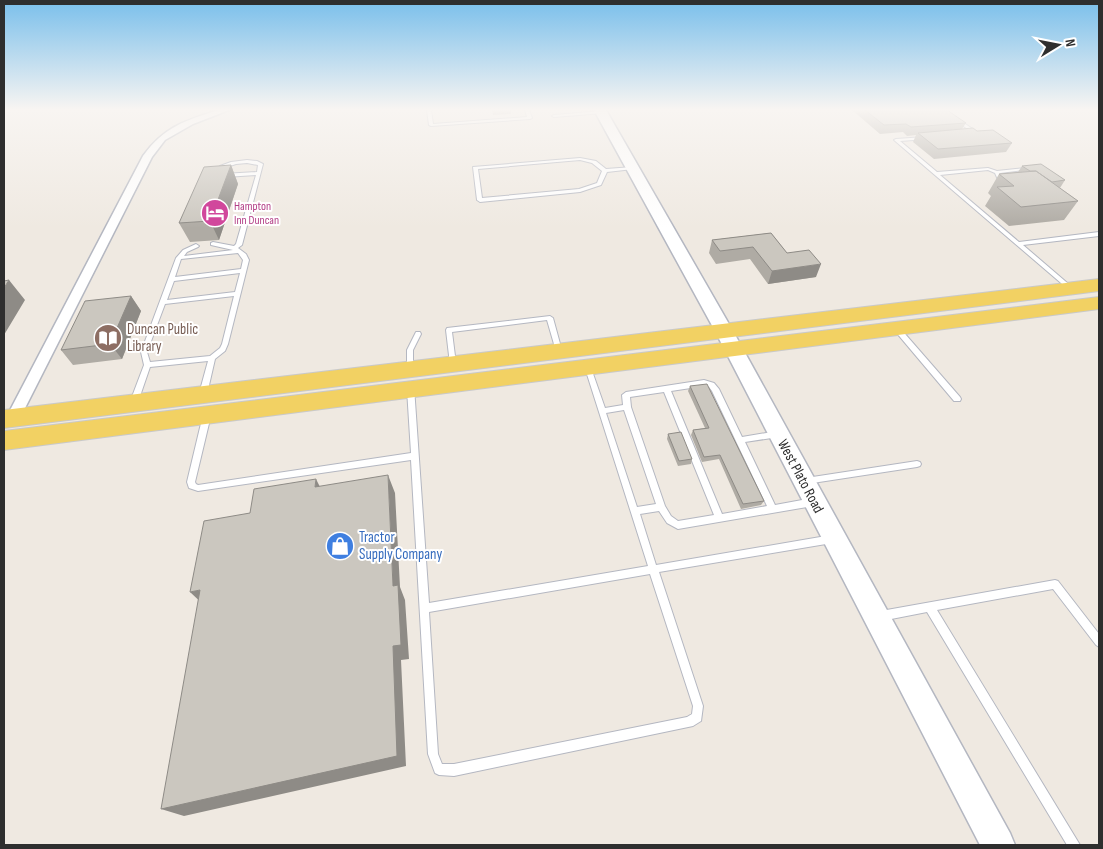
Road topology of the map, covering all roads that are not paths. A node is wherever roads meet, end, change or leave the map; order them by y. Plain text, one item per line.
1 (153, 150) edge
2 (623, 150) edge
3 (907, 150) edge
4 (633, 168) junction
5 (1023, 169) edge
6 (605, 171) junction
7 (998, 172) junction
8 (259, 173) junction
9 (935, 174) junction
10 (1002, 185) edge
11 (1099, 234) edge
12 (213, 244) dead end
13 (1018, 244) junction
14 (196, 246) dead end
15 (237, 250) junction
16 (178, 258) junction
17 (243, 271) junction
18 (171, 279) junction
19 (1099, 285) edge
20 (1070, 288) junction
21 (237, 294) junction
22 (162, 302) junction
23 (1094, 304) edge
24 (897, 328) junction
25 (418, 334) dead end
26 (728, 340) junction
27 (560, 351) junction
28 (212, 358) junction
29 (452, 364) junction
30 (147, 365) junction
31 (588, 368) junction
32 (410, 379) junction
33 (666, 388) junction
34 (956, 399) dead end
35 (134, 403) junction
36 (205, 405) junction
37 (627, 407) junction
38 (602, 411) junction
39 (8, 418) edge
40 (778, 434) junction
41 (739, 440) junction
42 (4, 441) edge
43 (415, 456) junction
44 (917, 464) dead end
45 (809, 492) junction
46 (661, 507) junction
47 (773, 509) junction
48 (635, 511) junction
49 (719, 518) junction
50 (834, 538) junction
51 (654, 568) junction
52 (424, 608) junction
53 (930, 608) junction
54 (876, 617) junction
55 (1099, 642) edge
56 (998, 845) edge
57 (1074, 845) edge

1 - 39 street
2 - 4 street, West Plato Road
3 - 9 lane
4 - 6 lane
4 - 26 street, West Plato Road
5 - 7 lane
6 - 6 lane
7 - 9 lane
7 - 10 lane
8 - 8 lane
8 - 15 lane
9 - 13 lane
11 - 13 lane
12 - 15 lane
13 - 20 lane
14 - 16 lane
15 - 16 lane
15 - 17 lane
16 - 18 lane
17 - 18 lane
17 - 21 lane
18 - 22 lane
19 - 20 main road
20 - 23 main road
20 - 26 main road
21 - 22 lane
21 - 28 lane
22 - 30 lane
23 - 24 main road
24 - 26 main road
24 - 34 lane
25 - 32 lane
26 - 27 main road
26 - 31 main road
26 - 40 street, West Plato Road
27 - 29 main road
27 - 29 lane
28 - 30 lane
28 - 36 lane
29 - 32 main road
30 - 35 lane
31 - 32 main road
31 - 38 lane
32 - 36 main road
32 - 43 lane
33 - 37 lane
33 - 41 lane
33 - 49 lane
35 - 36 main road
35 - 39 main road
36 - 42 main road
36 - 43 lane
37 - 38 lane
37 - 46 lane
38 - 48 lane
40 - 41 lane
40 - 45 street, West Plato Road
41 - 47 lane
43 - 52 lane
44 - 45 lane
45 - 47 lane
45 - 50 street, West Plato Road
46 - 48 lane
46 - 49 lane
47 - 49 lane
48 - 51 lane
50 - 51 lane
50 - 54 street, West Plato Road
51 - 52 lane
51 - 52 lane
53 - 54 lane
53 - 55 lane
53 - 57 lane
54 - 56 street, West Plato Road

